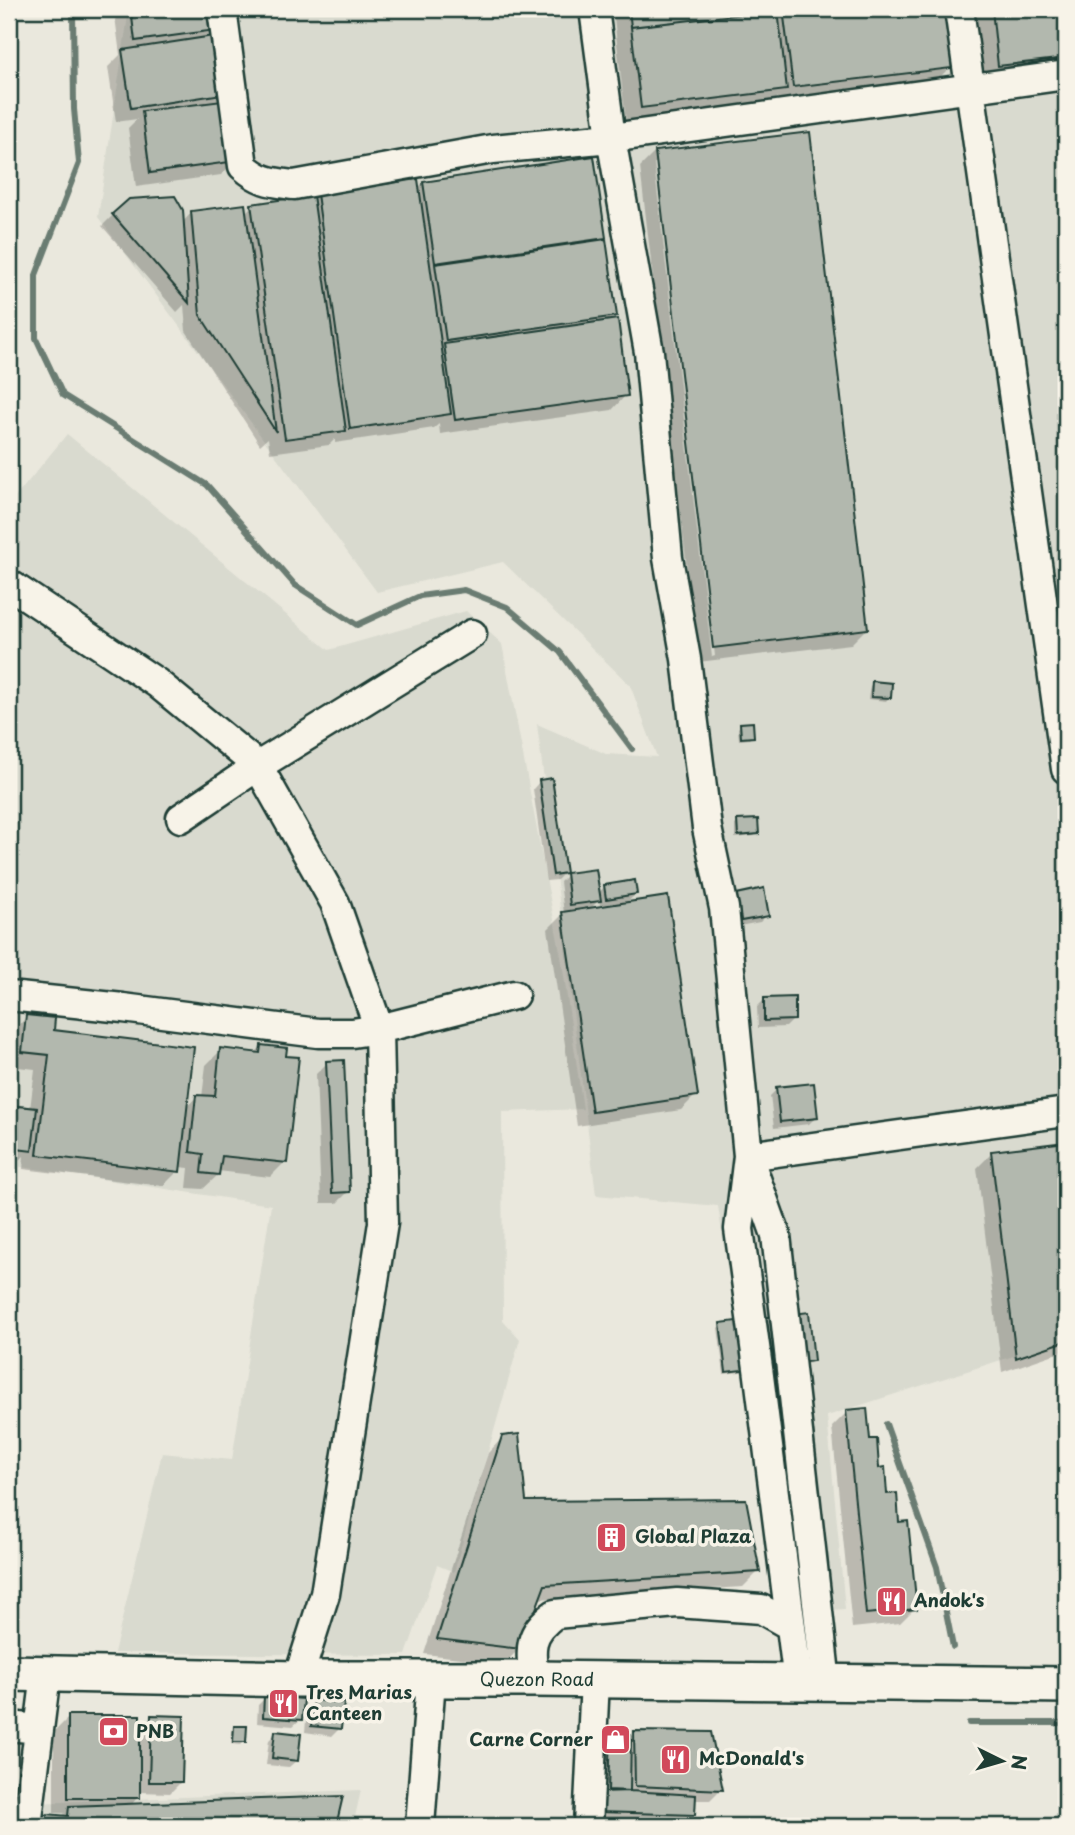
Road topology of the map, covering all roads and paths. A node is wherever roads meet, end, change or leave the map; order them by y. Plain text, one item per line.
1 (222, 9) edge
2 (594, 9) edge
3 (959, 9) edge
4 (1066, 75) edge
5 (969, 87) junction
6 (611, 138) junction
7 (9, 584) edge
8 (472, 634) dead end
9 (258, 766) junction
10 (1066, 769) edge
11 (181, 818) dead end
12 (514, 995) dead end
13 (9, 996) edge
14 (379, 1029) junction
15 (1066, 1112) edge
16 (748, 1156) junction
17 (791, 1626) junction
18 (9, 1673) edge
19 (46, 1674) junction
20 (298, 1679) junction
21 (431, 1679) junction
22 (534, 1679) junction
23 (595, 1680) junction
24 (812, 1683) junction
25 (1066, 1685) edge
26 (9, 1726) edge
27 (39, 1729) junction
28 (27, 1826) edge
29 (421, 1826) edge
30 (588, 1826) edge

1 - 6 lane
2 - 6 lane
3 - 5 lane
4 - 5 lane
5 - 6 lane
5 - 10 lane
6 - 16 lane
7 - 9 lane
8 - 9 lane
9 - 11 lane
9 - 14 lane
12 - 14 lane
13 - 14 lane
14 - 20 lane
15 - 16 lane
16 - 17 lane
16 - 24 lane
17 - 22 lane
17 - 24 lane
18 - 19 main road, Quezon Road
19 - 20 main road, Quezon Road
19 - 27 lane
20 - 21 main road, Quezon Road
21 - 22 main road, Quezon Road
21 - 29 lane
22 - 23 main road, Quezon Road
23 - 24 main road, Quezon Road
23 - 30 lane
24 - 25 main road, Quezon Road
26 - 27 lane
27 - 28 lane

